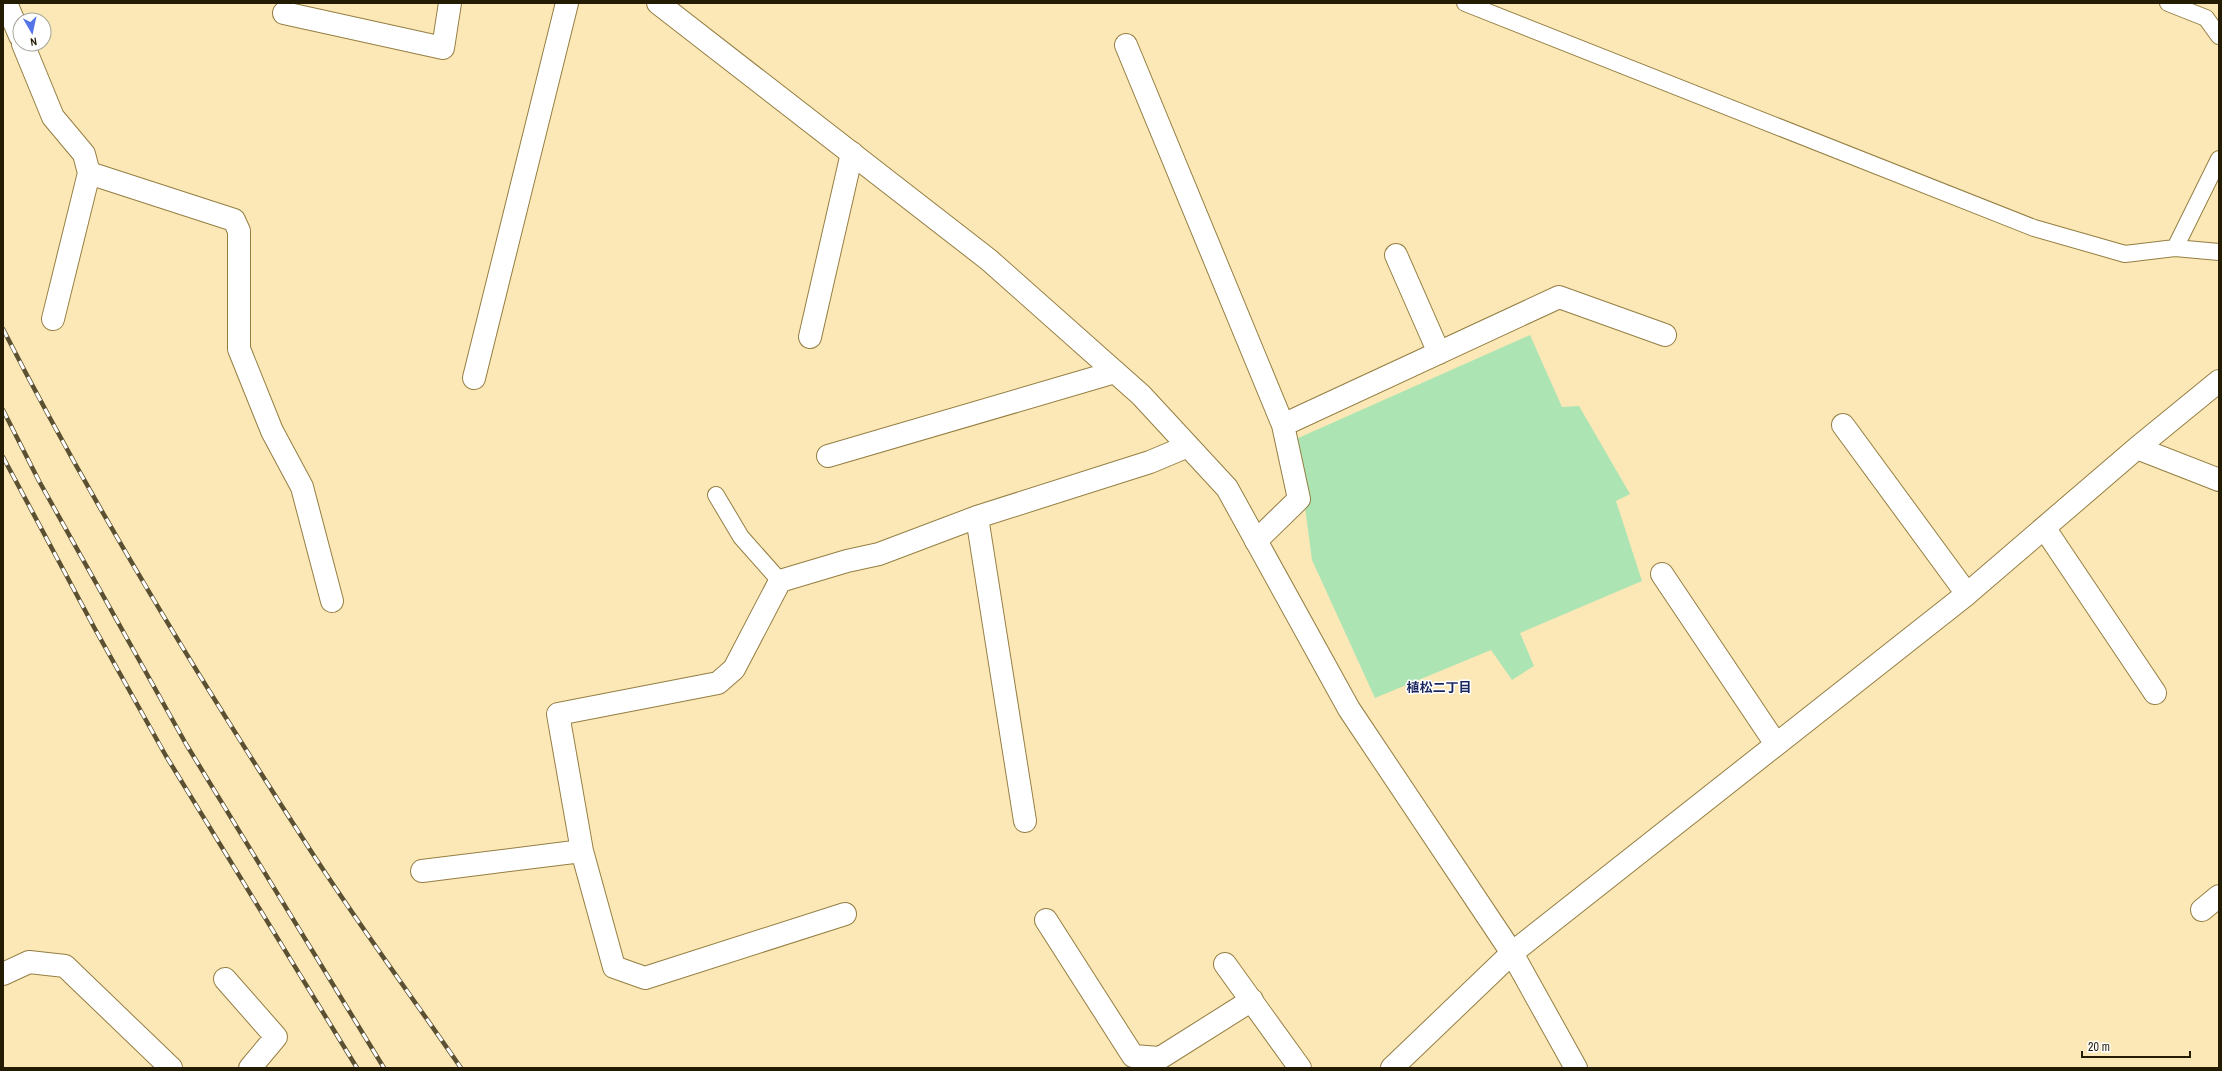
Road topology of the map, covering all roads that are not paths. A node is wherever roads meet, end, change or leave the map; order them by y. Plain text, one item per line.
1 (6, 3) edge
2 (450, 3) edge
3 (568, 3) edge
4 (658, 3) edge
5 (1464, 3) edge
6 (2168, 3) edge
7 (284, 13) dead end
8 (12, 17) edge
9 (2219, 36) edge
10 (1126, 45) dead end
11 (26, 52) edge
12 (852, 154) junction
13 (2219, 159) edge
14 (89, 173) junction
15 (2175, 248) junction
16 (2219, 252) edge
17 (1396, 255) dead end
18 (53, 319) dead end
19 (1665, 335) dead end
20 (810, 337) dead end
21 (1439, 353) junction
22 (1115, 372) junction
23 (474, 378) dead end
24 (2219, 381) edge
25 (1283, 425) junction
26 (1843, 425) dead end
27 (1188, 446) junction
28 (2137, 448) junction
29 (828, 456) dead end
30 (2219, 480) edge
31 (716, 495) dead end
32 (977, 517) junction
33 (2045, 529) junction
34 (1256, 541) junction
35 (1662, 574) dead end
36 (780, 582) junction
37 (1967, 594) junction
38 (332, 602) dead end
39 (2155, 693) dead end
40 (1776, 744) junction
41 (1025, 821) dead end
42 (582, 851) junction
43 (422, 871) dead end
44 (2219, 896) edge
45 (2202, 910) dead end
46 (845, 914) dead end
47 (1046, 920) dead end
48 (1512, 953) junction
49 (1226, 964) dead end
50 (3, 974) edge
51 (225, 979) dead end
52 (1252, 1000) junction
53 (171, 1068) edge
54 (250, 1068) edge
55 (1300, 1068) edge
56 (1392, 1068) edge
57 (1576, 1068) edge

1 - 8 street
2 - 7 street
3 - 23 street
4 - 12 street
5 - 15 lane
6 - 9 lane
10 - 25 street
11 - 14 street
12 - 20 street
12 - 22 street
13 - 15 lane
14 - 18 street
14 - 38 street
15 - 16 lane
17 - 21 street
19 - 21 street
21 - 25 street
22 - 27 street
22 - 29 street
24 - 28 street
25 - 34 street
26 - 37 street
27 - 32 street
27 - 34 street
28 - 30 street
28 - 33 street
31 - 36 lane
32 - 36 street
32 - 41 street
33 - 37 street
33 - 39 street
34 - 48 street
35 - 40 street
36 - 42 street
37 - 40 street
40 - 48 street
42 - 43 street
42 - 46 street
44 - 45 street
47 - 52 street
48 - 56 street
48 - 57 street
49 - 52 street
50 - 53 street
51 - 54 street
52 - 55 street

